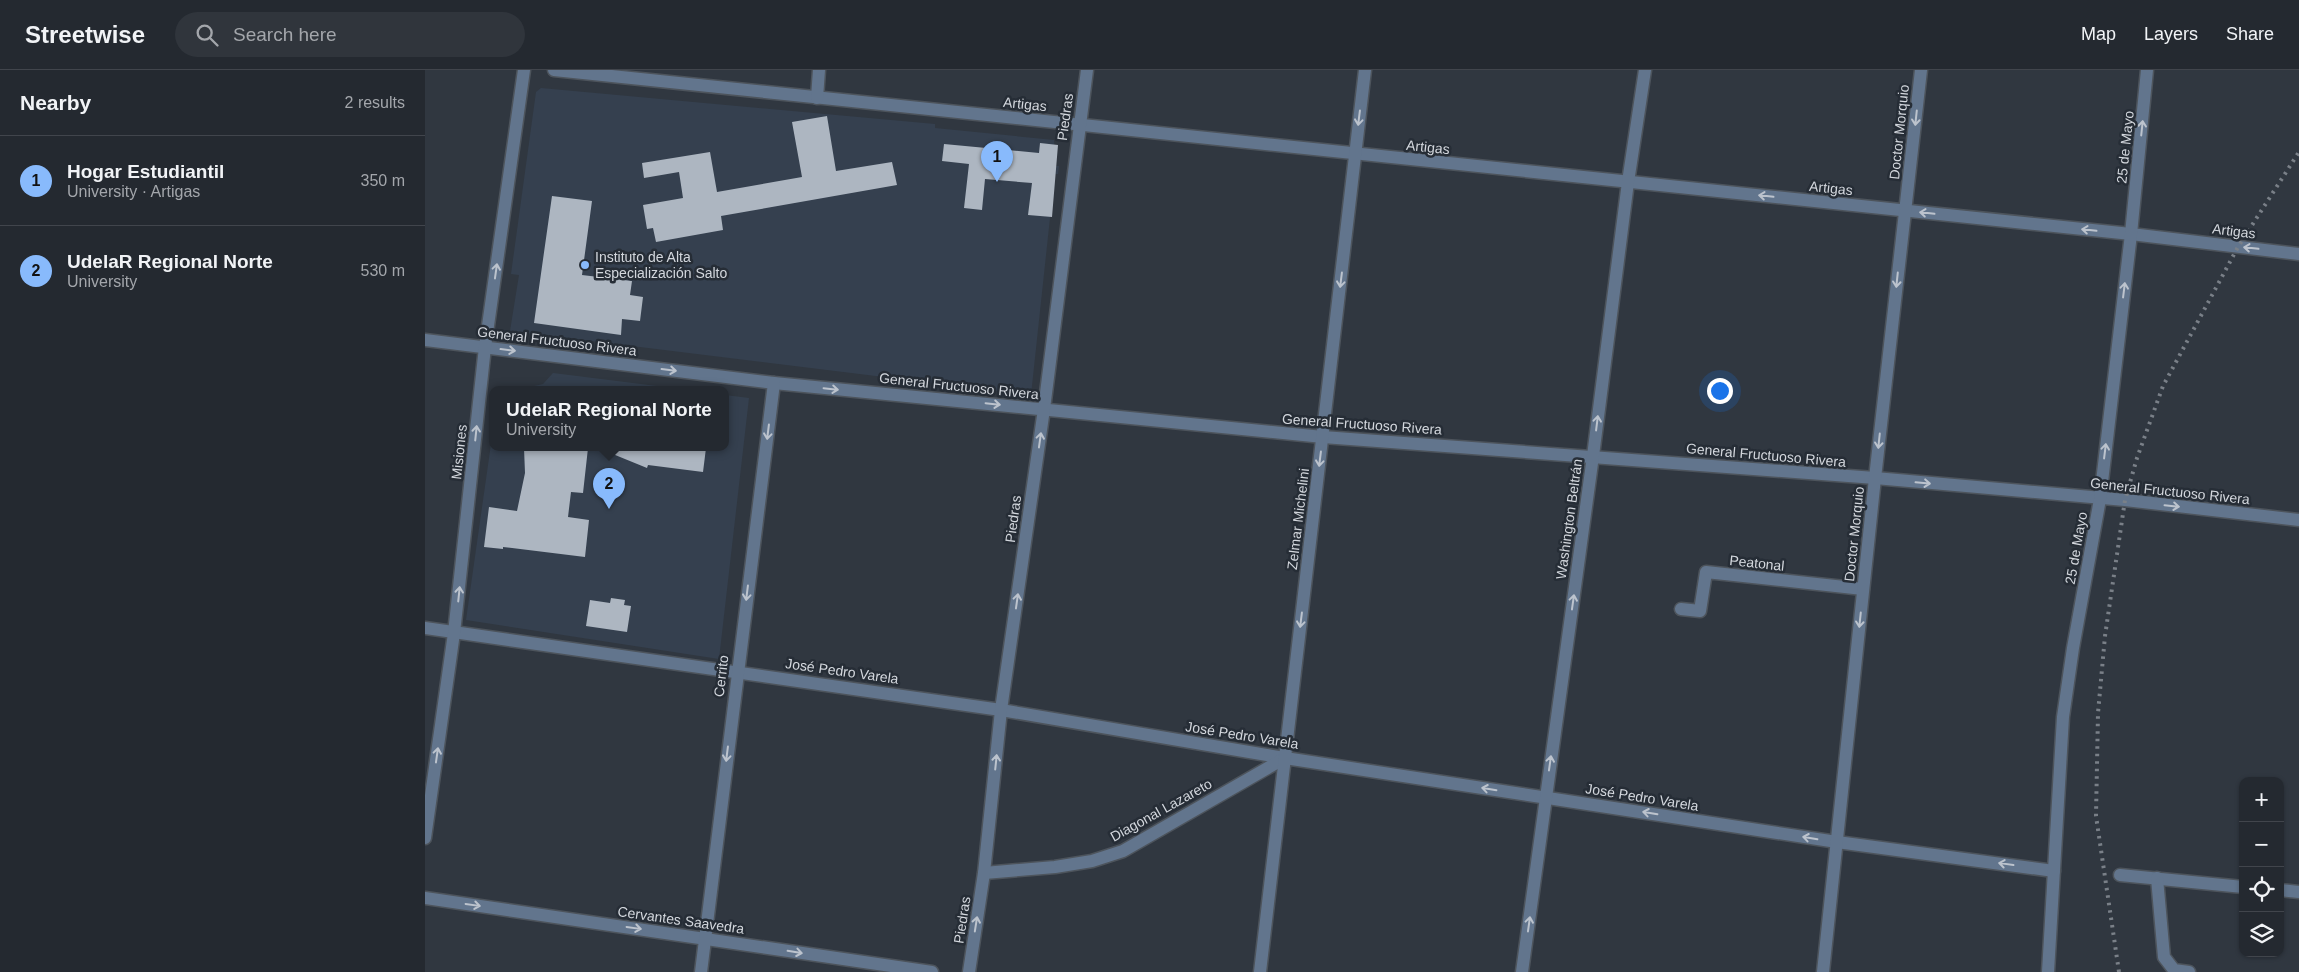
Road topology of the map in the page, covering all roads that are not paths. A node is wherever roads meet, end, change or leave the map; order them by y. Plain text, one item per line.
1 (524, 70) edge
2 (554, 70) edge
3 (819, 70) edge
4 (1087, 70) edge
5 (1365, 70) edge
6 (1645, 70) edge
7 (1921, 70) edge
8 (2147, 70) edge
9 (817, 98) junction
10 (1079, 125) junction
11 (1355, 154) junction
12 (1628, 182) junction
13 (1905, 211) junction
14 (2131, 234) junction
15 (2299, 254) edge
16 (425, 340) edge
17 (485, 347) junction
18 (774, 383) junction
19 (1044, 410) junction
20 (1323, 437) junction
21 (1593, 456) junction
22 (1875, 478) junction
23 (2100, 499) junction
24 (2299, 520) edge
25 (1863, 589) junction
26 (1681, 609) dead end
27 (425, 628) edge
28 (454, 632) junction
29 (737, 671) junction
30 (1001, 710) junction
31 (1285, 758) junction
32 (1545, 797) junction
33 (425, 838) edge
34 (1837, 842) junction
35 (2054, 871) junction
36 (984, 873) junction
37 (2120, 875) dead end
38 (2157, 878) junction
39 (2239, 887) edge
40 (2284, 890) edge
41 (2299, 892) edge
42 (425, 898) edge
43 (706, 938) junction
44 (701, 972) edge
45 (932, 972) edge
46 (969, 972) edge
47 (1260, 972) edge
48 (1522, 972) edge
49 (1823, 972) edge
50 (2048, 972) edge
51 (2189, 972) edge

17 -> 1 street, Misiones
2 - 9 street, Artigas
3 - 9 street
4 - 10 street, Piedras
5 -> 11 street, Zelmar Michelini
6 - 12 street, Washington Beltrán
7 -> 13 street, Doctor Morquio
14 -> 8 street, 25 de Mayo
9 - 10 street, Artigas
10 - 11 street, Artigas
10 - 19 street, Piedras
11 - 12 street, Artigas
11 -> 20 street, Zelmar Michelini
13 -> 12 street, Artigas
21 -> 12 street, Washington Beltrán
14 -> 13 street, Artigas
13 -> 22 street, Doctor Morquio
15 -> 14 street, Artigas
23 -> 14 street, 25 de Mayo
16 - 17 street, General Fructuoso Rivera
17 -> 18 street, General Fructuoso Rivera
28 -> 17 street, Misiones
18 -> 19 street, General Fructuoso Rivera
18 -> 29 street, Cerrito
19 - 20 street, General Fructuoso Rivera
30 -> 19 street, Piedras
20 - 21 street, General Fructuoso Rivera
20 -> 31 street, Zelmar Michelini
21 - 22 street, General Fructuoso Rivera
32 -> 21 street, Washington Beltrán
22 -> 23 street, General Fructuoso Rivera
22 - 25 street, Doctor Morquio
23 -> 24 street, General Fructuoso Rivera
23 - 35 street, 25 de Mayo
25 - 26 street, Peatonal
25 -> 34 street, Doctor Morquio
27 - 28 street, José Pedro Varela
28 - 29 street, José Pedro Varela
33 -> 28 street, Misiones
29 - 30 street, José Pedro Varela
29 -> 43 street, Cerrito
30 - 31 street, José Pedro Varela
36 -> 30 street, Piedras
32 -> 31 street, José Pedro Varela
31 - 36 street, Diagonal Lazareto
31 - 47 street, Zelmar Michelini
34 -> 32 street, José Pedro Varela
48 -> 32 street, Washington Beltrán
35 -> 34 street, José Pedro Varela
34 - 49 street, Doctor Morquio
35 - 50 street, 25 de Mayo
46 -> 36 street, Piedras
37 - 38 street
38 - 39 street
38 - 51 street
40 - 41 street
42 -> 43 street, Cervantes Saavedra
43 - 44 street, Cerrito
43 -> 45 street, Cervantes Saavedra

